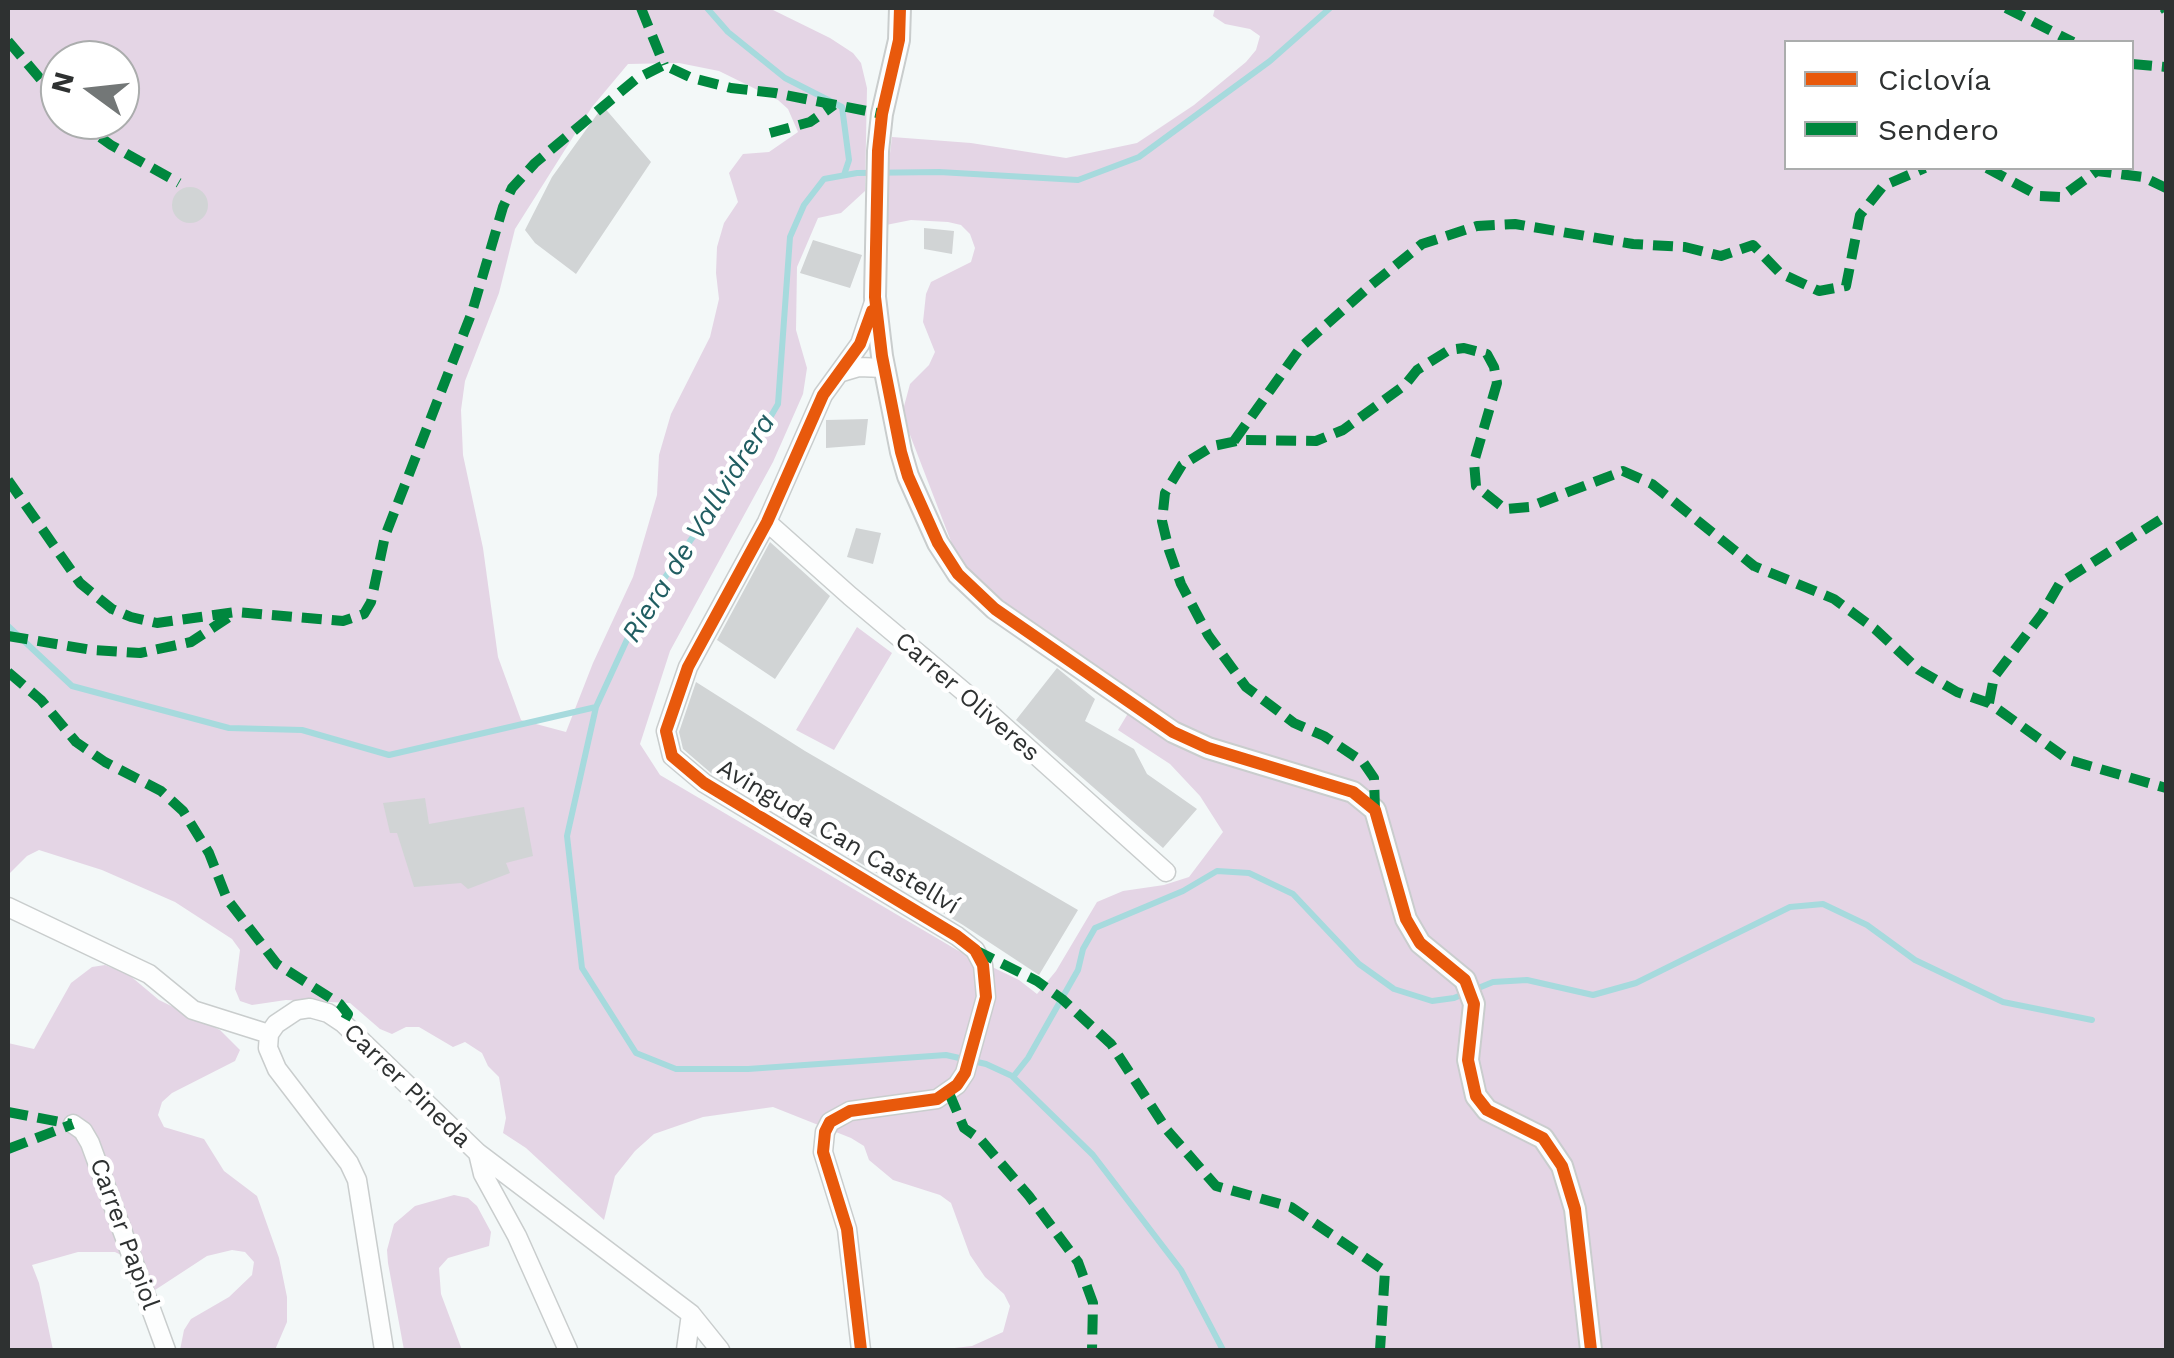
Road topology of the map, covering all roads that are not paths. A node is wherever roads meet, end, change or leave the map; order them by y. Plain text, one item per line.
1 (900, 8) edge
2 (875, 297) junction
3 (850, 358) junction
4 (883, 362) junction
5 (834, 376) junction
6 (768, 522) junction
7 (1166, 872) dead end
8 (8, 906) edge
9 (269, 1034) junction
10 (73, 1124) dead end
11 (478, 1153) junction
12 (691, 1314) junction
13 (166, 1350) edge
14 (384, 1350) edge
15 (568, 1350) edge
16 (686, 1350) edge
17 (720, 1350) edge
18 (861, 1350) edge
19 (1590, 1350) edge

1 - 2 street
2 - 3 street, Avinguda Can Castellví
2 - 4 street
3 - 4 street
3 - 5 street, Avinguda Can Castellví
4 - 5 street
4 - 19 street
5 - 6 street, Avinguda Can Castellví
6 - 7 street, Carrer Oliveres
6 - 18 street, Avinguda Can Castellví
8 - 9 street
9 - 11 street, Carrer Pineda
9 - 14 street
10 - 13 street, Carrer Papiol
11 - 12 street, Carrer Pineda
11 - 15 street
12 - 16 street
12 - 17 street, Carrer Pineda

